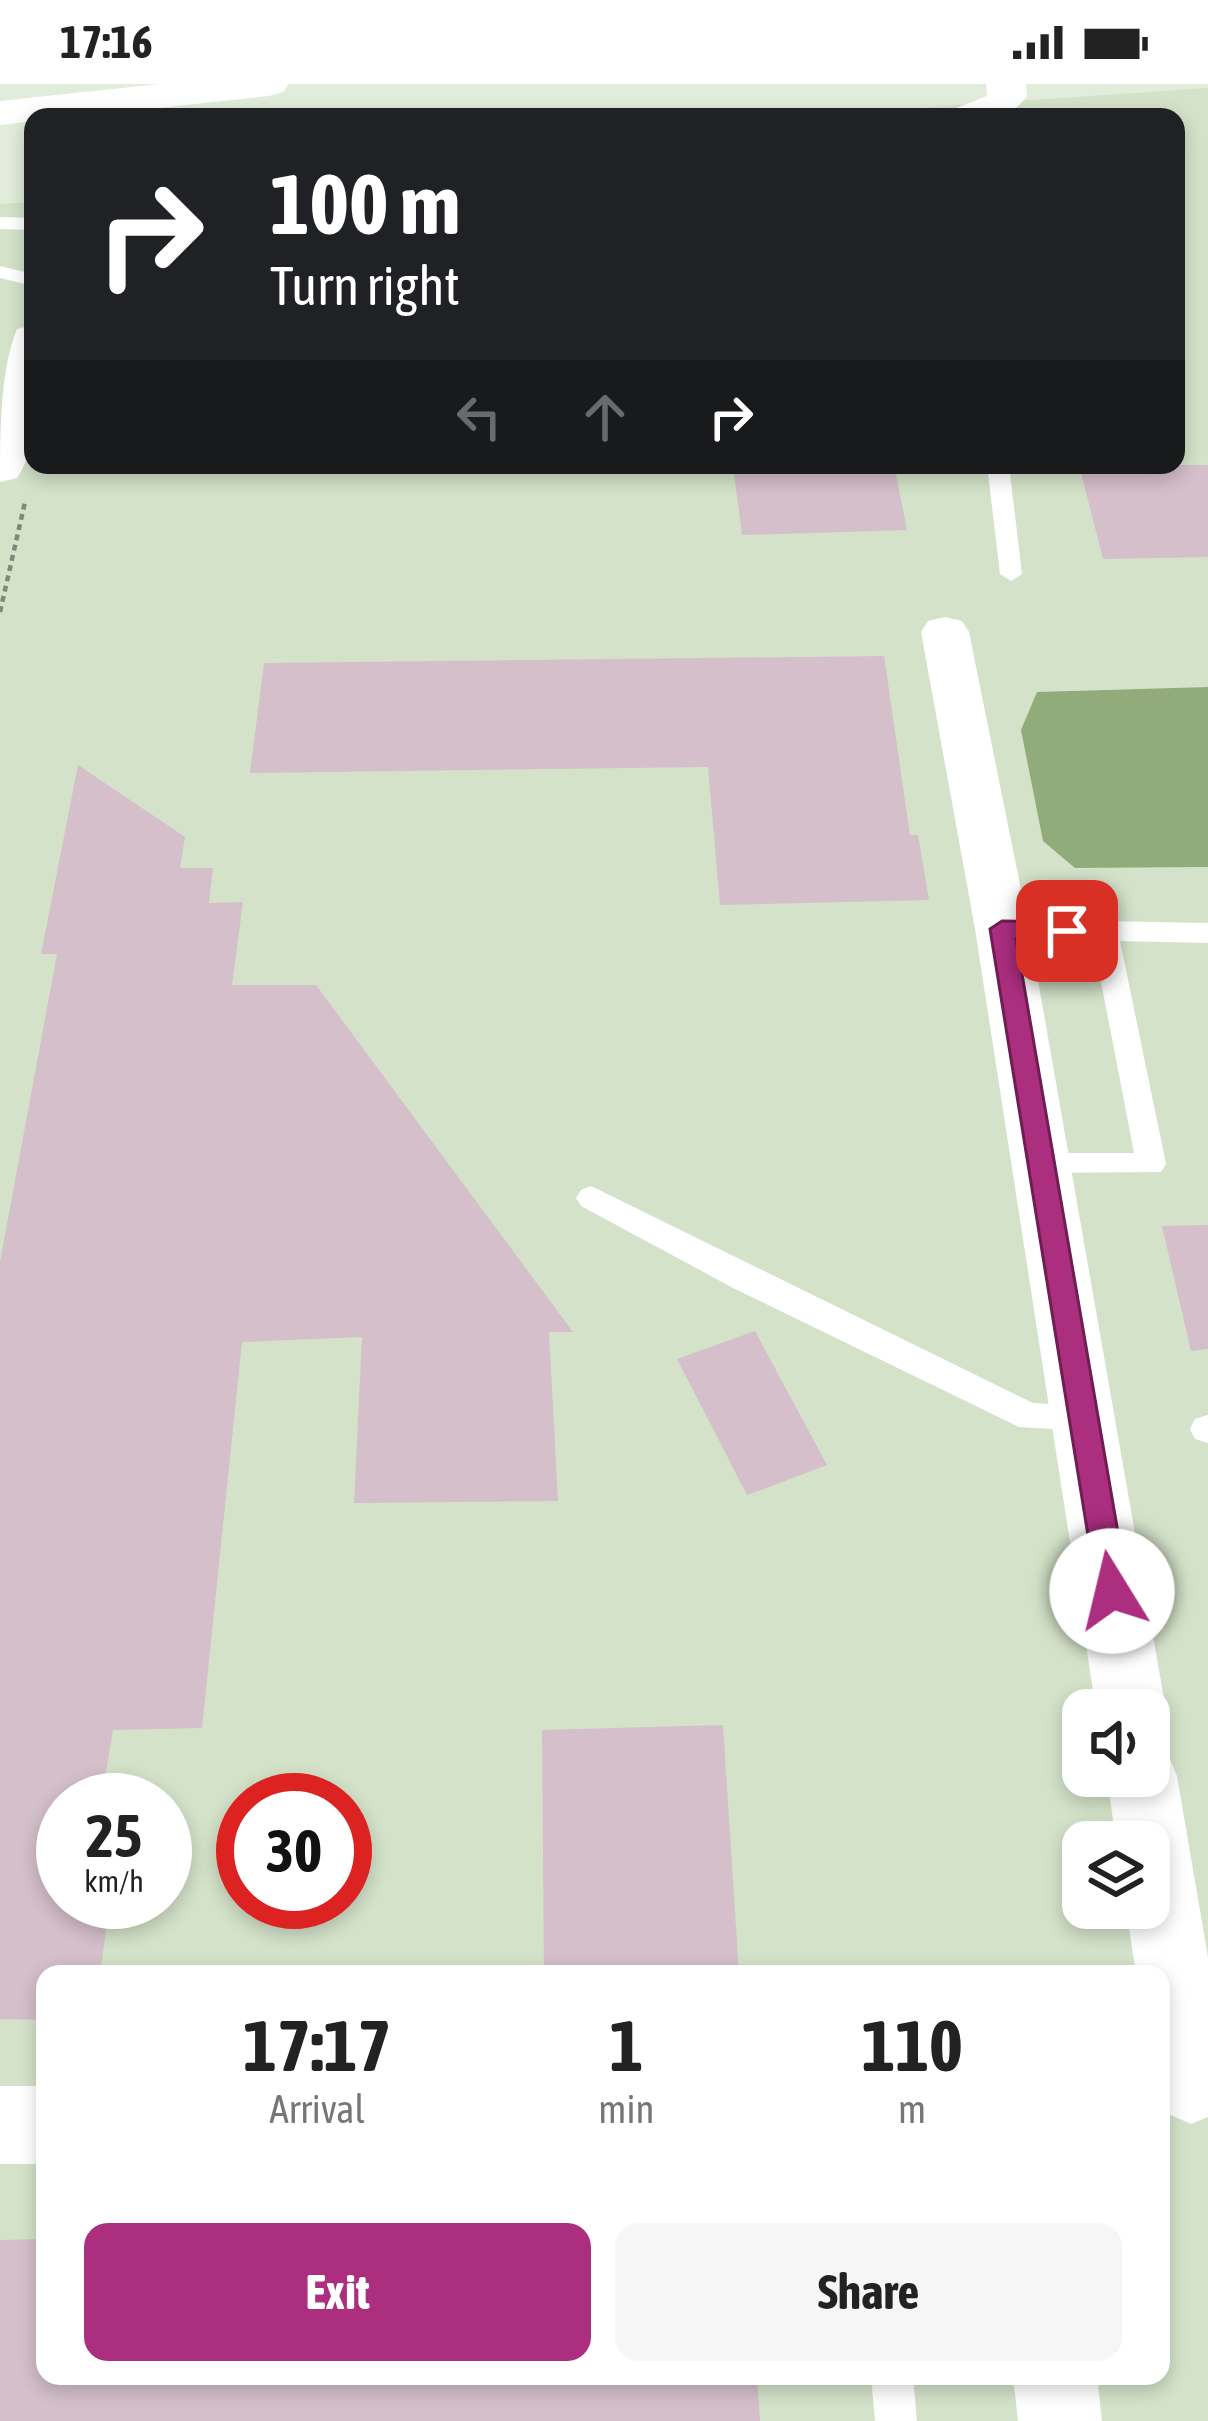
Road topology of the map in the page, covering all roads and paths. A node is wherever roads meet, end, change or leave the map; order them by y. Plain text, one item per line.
1 (269, 84) edge
2 (38, 108) edge
3 (24, 408) edge
4 (999, 474) edge
5 (15, 476) edge
6 (1011, 574) dead end
7 (0, 612) edge
8 (945, 632) dead end
9 (1002, 929) junction
10 (1105, 932) junction
11 (1208, 933) edge
12 (1042, 1166) junction
13 (590, 1198) dead end
14 (1086, 1417) junction
15 (1128, 1689) edge
16 (1145, 1797) edge
17 (1170, 1965) edge
18 (1170, 1968) edge
19 (1187, 2085) edge
20 (0, 2125) edge
21 (36, 2125) edge
22 (893, 2385) edge
23 (1055, 2385) edge
24 (896, 2421) edge
25 (1060, 2421) edge

1 - 2 main road
3 - 5 main road
4 - 6 lane
5 - 7 path
8 - 9 street
9 - 10 lane
9 - 12 street
10 - 11 lane
10 - 12 lane
12 - 14 street
13 - 14 lane
14 - 15 street
16 - 17 street
18 - 19 street
20 - 21 street
22 - 24 lane
23 - 25 street

